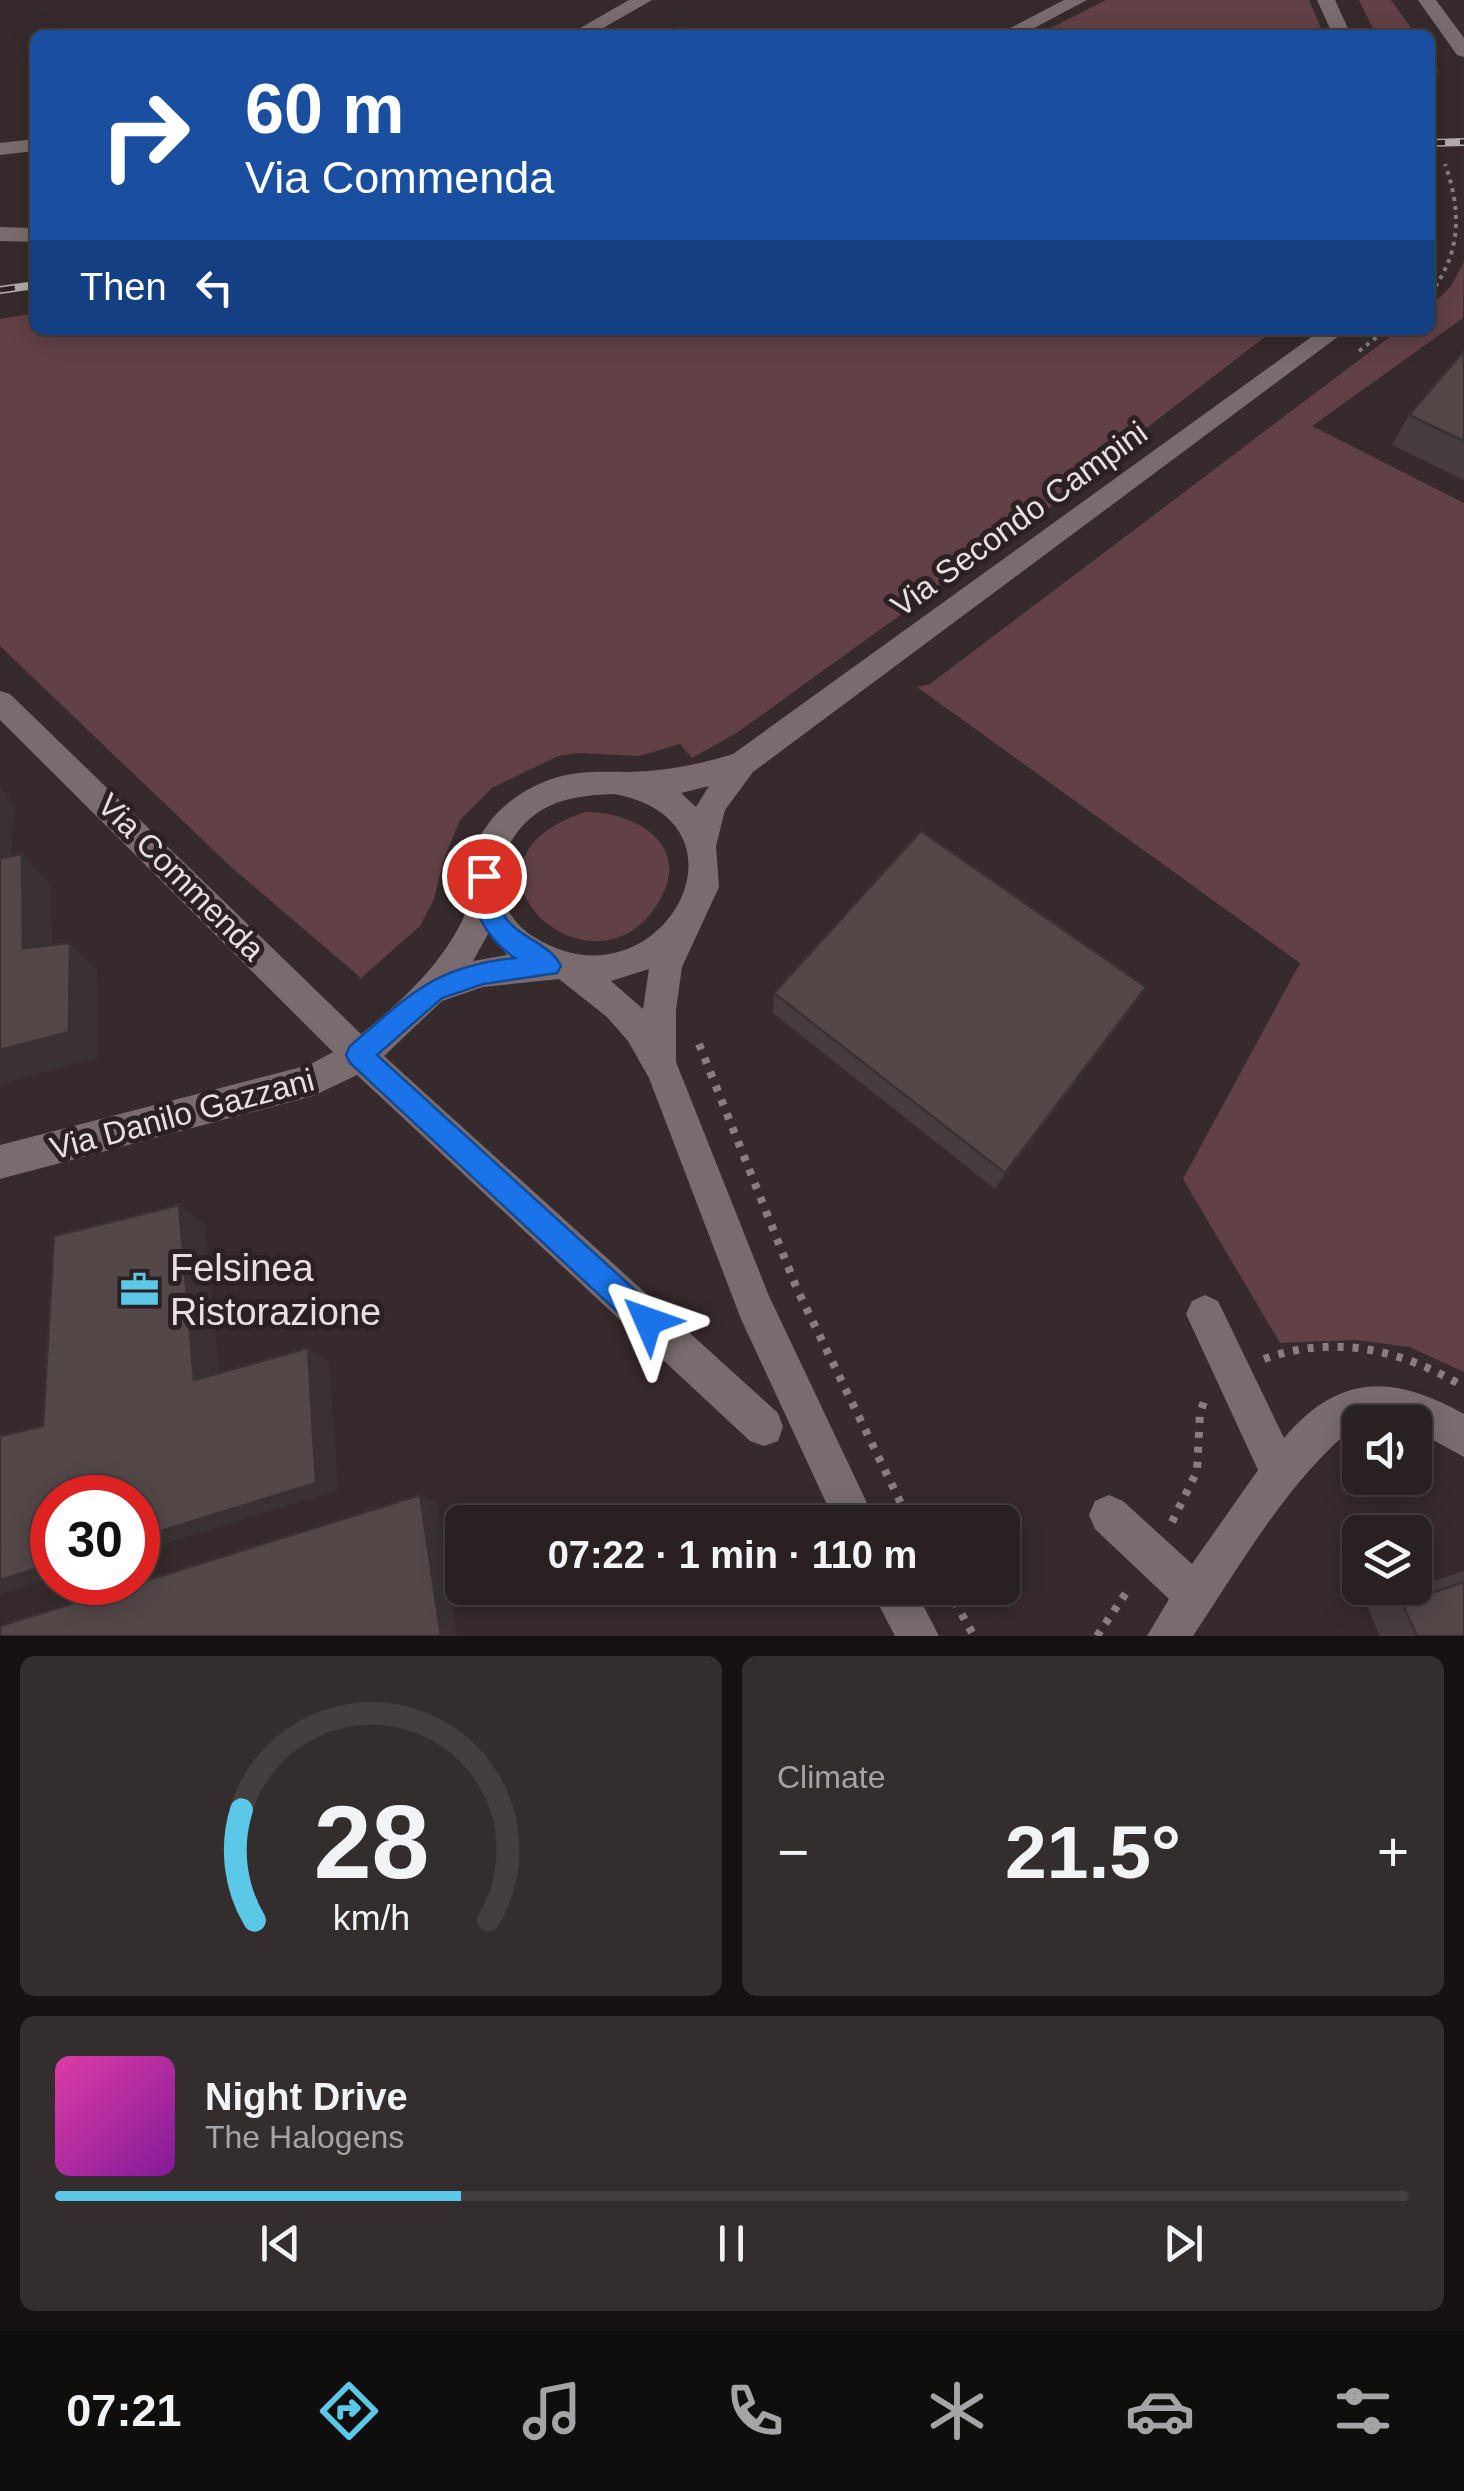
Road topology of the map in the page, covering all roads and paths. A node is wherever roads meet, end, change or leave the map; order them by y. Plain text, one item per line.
1 (643, 0) edge
2 (1078, 0) edge
3 (1326, 0) edge
4 (1427, 0) edge
5 (587, 30) edge
6 (1016, 30) edge
7 (1340, 30) edge
8 (1464, 51) edge
9 (30, 146) edge
10 (0, 149) edge
11 (1445, 164) dead end
12 (0, 234) edge
13 (30, 234) edge
14 (1435, 287) edge
15 (1329, 335) edge
16 (0, 702) edge
17 (743, 763) junction
18 (617, 780) junction
19 (701, 846) junction
20 (486, 902) junction
21 (680, 932) junction
22 (560, 968) junction
23 (434, 989) junction
24 (695, 1029) dead end
25 (359, 1055) junction
26 (664, 1070) junction
27 (0, 1162) edge
28 (1205, 1314) dead end
29 (764, 1427) dead end
30 (1464, 1438) edge
31 (1281, 1475) junction
32 (848, 1505) edge
33 (902, 1505) edge
34 (1109, 1515) dead end
35 (1196, 1596) junction
36 (901, 1605) edge
37 (957, 1605) edge
38 (918, 1636) edge
39 (974, 1636) edge
40 (1168, 1636) edge

1 - 5 street
2 - 6 street
3 - 7 street
4 - 8 street
9 - 10 street
11 - 14 path
12 - 13 street
15 - 17 street, Via Secondo Campini
16 - 25 street, Via Commenda
17 - 18 street, Via Secondo Campini
17 - 19 street, Via Secondo Campini
18 - 19 street
18 - 20 street
19 - 21 street
20 - 22 street
20 - 23 street
21 - 22 street
21 - 26 street
22 - 23 street
22 - 26 street
23 - 25 street
24 - 33 path
25 - 27 street, Via Danilo Gazzani
25 - 29 street, Via Commenda
26 - 32 street
28 - 31 street
30 - 31 street
31 - 35 street
34 - 35 street
35 - 40 street
36 - 38 street
37 - 39 path

